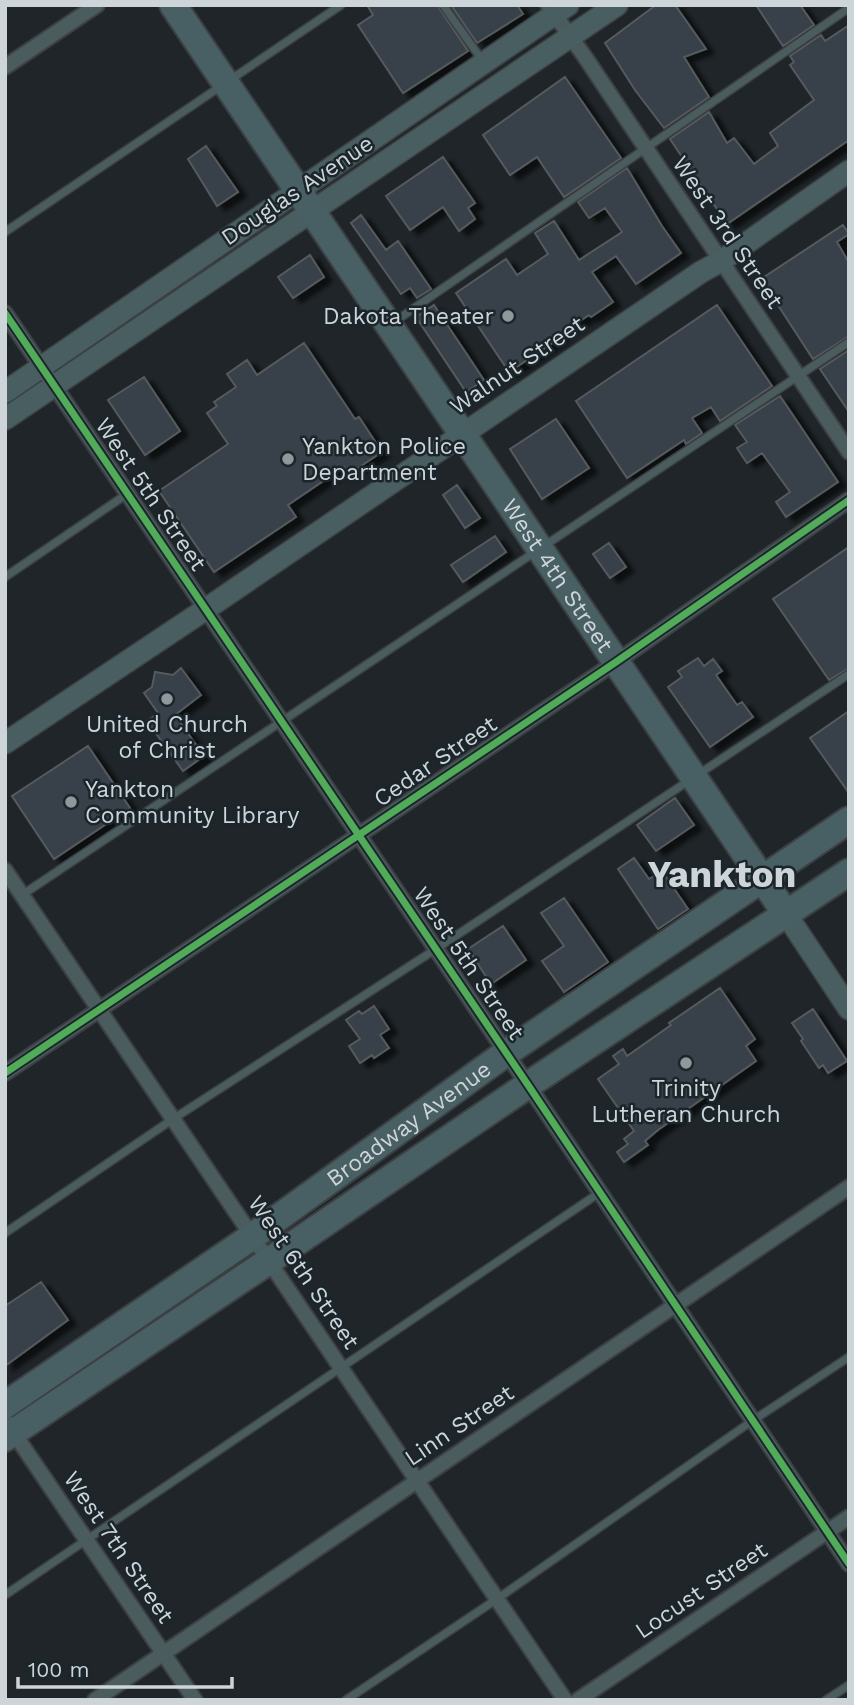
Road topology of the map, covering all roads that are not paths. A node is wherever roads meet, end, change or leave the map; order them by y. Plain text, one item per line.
1 (97, 5) edge
2 (173, 5) edge
3 (341, 5) edge
4 (443, 5) edge
5 (617, 5) edge
6 (849, 8) edge
7 (556, 9) edge
8 (570, 37) junction
9 (484, 63) junction
10 (5, 67) edge
11 (226, 84) junction
12 (645, 149) junction
13 (849, 171) edge
14 (304, 201) junction
15 (5, 232) edge
16 (721, 261) junction
17 (5, 313) edge
18 (389, 326) junction
19 (849, 342) edge
20 (42, 367) junction
21 (798, 377) junction
22 (55, 385) junction
23 (5, 392) edge
24 (5, 419) edge
25 (462, 434) junction
26 (849, 452) edge
27 (128, 494) junction
28 (849, 500) edge
29 (539, 549) junction
30 (5, 577) edge
31 (206, 609) junction
32 (616, 662) junction
33 (849, 674) edge
34 (282, 721) junction
35 (5, 743) edge
36 (694, 778) junction
37 (849, 820) edge
38 (359, 836) junction
39 (5, 870) edge
40 (849, 872) edge
41 (763, 880) junction
42 (22, 895) junction
43 (786, 914) junction
44 (436, 949) junction
45 (849, 1009) edge
46 (100, 1011) junction
47 (506, 1053) junction
48 (5, 1073) edge
49 (528, 1084) junction
50 (173, 1119) junction
51 (849, 1187) edge
52 (599, 1193) junction
53 (5, 1233) edge
54 (253, 1236) junction
55 (269, 1261) junction
56 (676, 1306) junction
57 (849, 1357) edge
58 (341, 1368) junction
59 (5, 1405) edge
60 (752, 1421) junction
61 (8, 1430) edge
62 (417, 1481) junction
63 (849, 1517) edge
64 (827, 1532) junction
65 (87, 1541) junction
66 (849, 1564) edge
67 (5, 1595) edge
68 (497, 1599) junction
69 (163, 1653) junction
70 (849, 1685) edge
71 (95, 1700) edge
72 (195, 1700) edge
73 (345, 1700) edge
74 (565, 1700) edge
75 (578, 1700) edge
76 (826, 1700) edge

1 - 10 street
2 - 11 highway, West 4th Street
3 - 11 lane
4 - 9 lane
5 - 8 street, Douglas Avenue
6 - 12 lane
7 - 8 street, West 3rd Street
7 - 9 street, Douglas Avenue
8 - 12 street, West 3rd Street
8 - 14 street, Douglas Avenue
9 - 14 street, Douglas Avenue
11 - 14 highway, West 4th Street
11 - 15 lane
12 - 16 street, West 3rd Street
12 - 18 lane
13 - 16 street, Walnut Street
14 - 18 highway, West 4th Street
14 - 20 street, Douglas Avenue
14 - 22 street, Douglas Avenue
16 - 21 street, West 3rd Street
16 - 25 street, Walnut Street
17 - 20 street, West 5th Street
18 - 25 highway, West 4th Street
19 - 21 lane
20 - 22 street, West 5th Street
20 - 23 street, Douglas Avenue
21 - 26 street, West 3rd Street
21 - 29 lane
22 - 24 street, Douglas Avenue
22 - 27 street, West 5th Street
25 - 29 highway, West 4th Street
25 - 31 street, Walnut Street
27 - 30 lane
27 - 31 street, West 5th Street
28 - 32 street, Cedar Street
29 - 32 highway, West 4th Street
29 - 34 lane
31 - 34 street, West 5th Street
31 - 35 street, Walnut Street
32 - 36 highway, West 4th Street
32 - 38 street, Cedar Street
33 - 36 lane
34 - 38 street, West 5th Street
34 - 42 lane
36 - 41 highway, West 4th Street
36 - 44 lane
37 - 41 highway, Broadway Avenue
38 - 44 street, West 5th Street
38 - 46 street, Cedar Street
39 - 42 street, West 6th Street
40 - 43 highway, Broadway Avenue
41 - 43 highway, West 4th Street
41 - 47 highway, Broadway Avenue
42 - 46 street, West 6th Street
43 - 45 street, West 4th Street
43 - 49 highway, Broadway Avenue
44 - 47 street, West 5th Street
44 - 50 lane
46 - 48 street, Cedar Street
46 - 50 street, West 6th Street
47 - 49 street, West 5th Street
47 - 54 highway, Broadway Avenue
49 - 52 street, West 5th Street
49 - 55 highway, Broadway Avenue
50 - 53 lane
50 - 54 street, West 6th Street
51 - 56 street, Linn Street
52 - 56 street, West 5th Street
52 - 58 lane
54 - 55 street, West 6th Street
54 - 59 highway, Broadway Avenue
55 - 58 street, West 6th Street
55 - 61 highway, Broadway Avenue
56 - 60 street, West 5th Street
56 - 62 street, Linn Street
57 - 60 lane
58 - 62 street, West 6th Street
58 - 65 lane
60 - 64 street, West 5th Street
60 - 68 lane
61 - 65 street, West 7th Street
62 - 68 street, West 6th Street
62 - 69 street, Linn Street
63 - 64 street, Locust Street
64 - 66 street, West 5th Street
64 - 75 street, Locust Street
65 - 67 lane
65 - 69 street, West 7th Street
68 - 73 lane
68 - 74 street, West 6th Street
69 - 71 street, Linn Street
69 - 72 street, West 7th Street
70 - 76 lane

